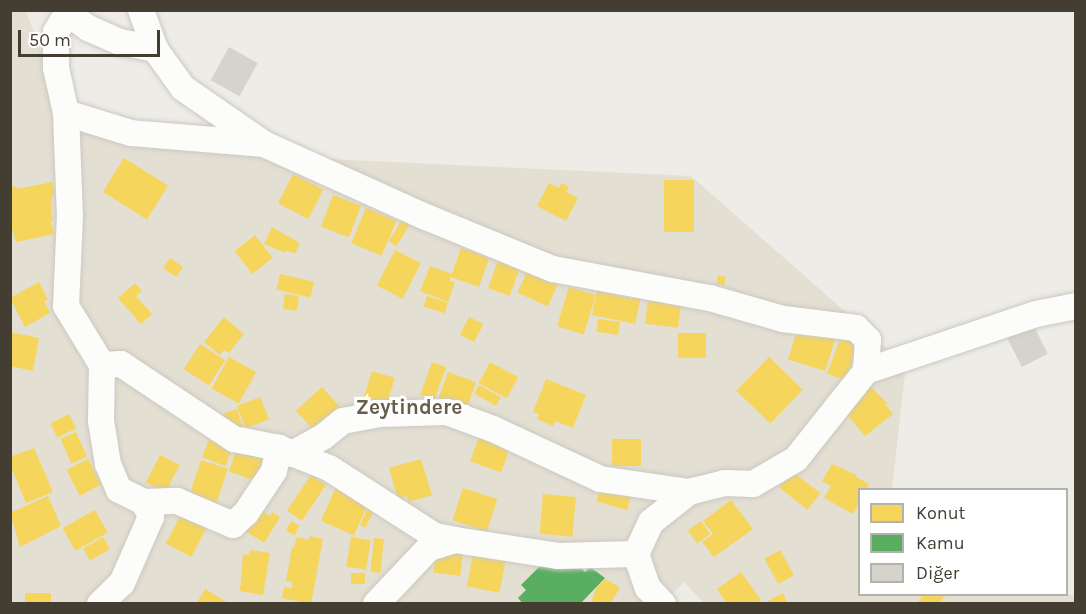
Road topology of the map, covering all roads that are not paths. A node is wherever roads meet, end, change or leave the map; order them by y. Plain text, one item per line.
1 (141, 10) edge
2 (155, 49) junction
3 (66, 113) junction
4 (264, 144) junction
5 (1076, 306) edge
6 (102, 365) junction
7 (866, 371) junction
8 (286, 451) junction
9 (689, 492) junction
10 (144, 502) junction
11 (455, 540) junction
12 (636, 554) junction
13 (100, 603) edge
14 (376, 603) edge
15 (663, 603) edge

1 - 2 street
2 - 3 street
2 - 4 street
3 - 4 street
3 - 6 street
4 - 7 street
5 - 7 street
6 - 8 street
6 - 10 street
7 - 9 street
8 - 9 street
8 - 10 street
8 - 11 street
9 - 12 street
10 - 13 street
11 - 12 street
11 - 14 street
12 - 15 street

